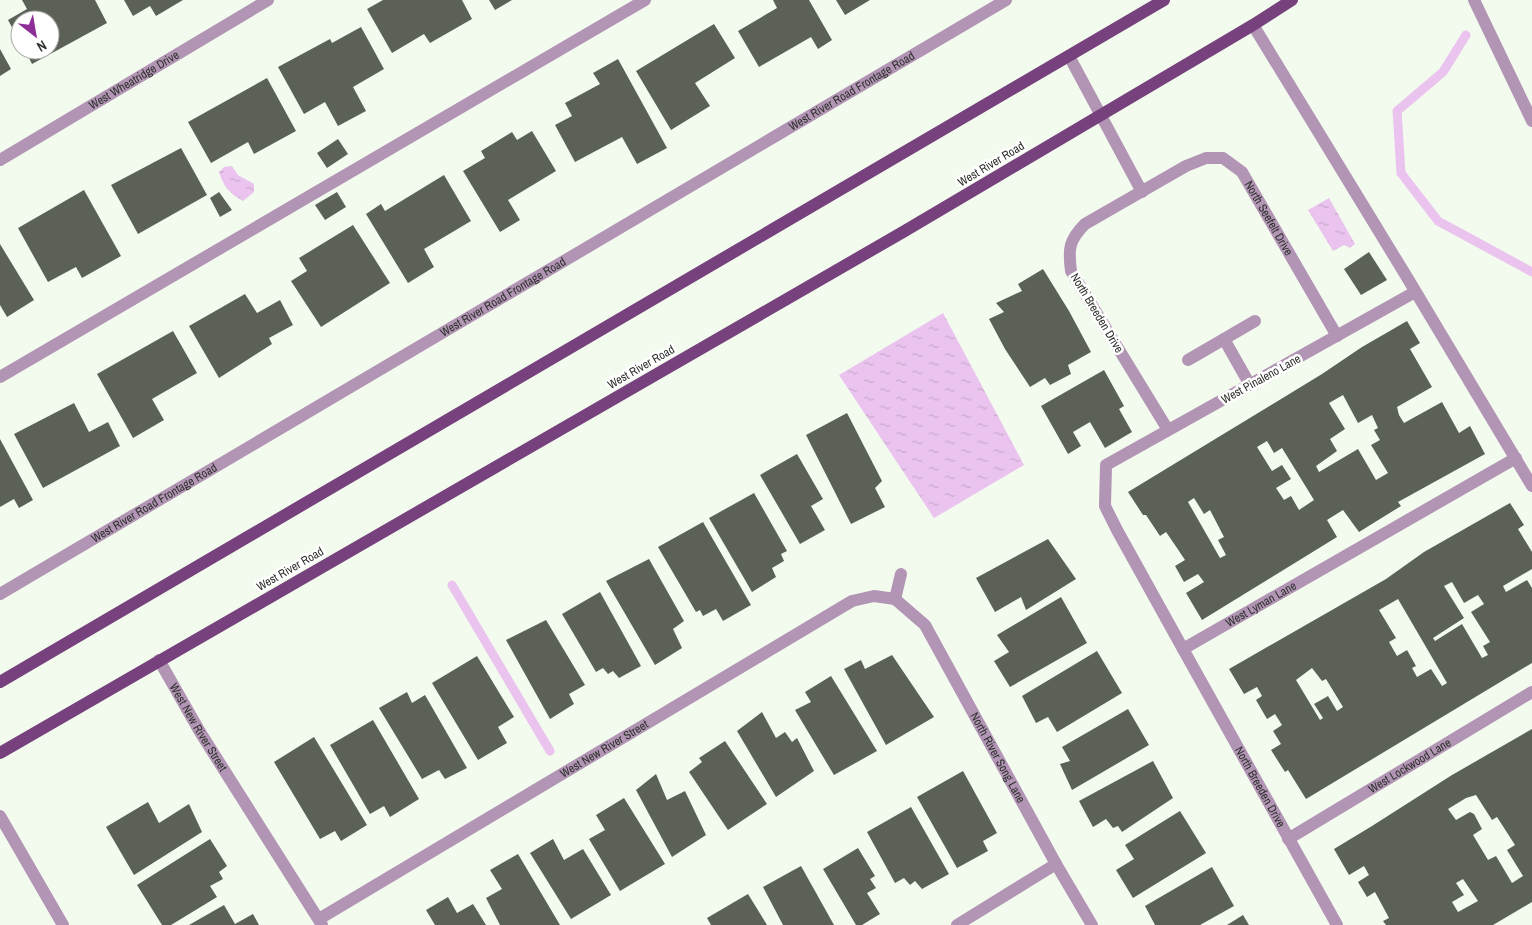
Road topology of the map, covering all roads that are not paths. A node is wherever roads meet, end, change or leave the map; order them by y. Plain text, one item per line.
1 (268, 0) edge
2 (645, 0) edge
3 (1006, 0) edge
4 (1164, 0) edge
5 (1292, 0) edge
6 (1474, 0) edge
7 (1253, 26) junction
8 (1070, 56) junction
9 (1100, 115) junction
10 (1532, 121) edge
11 (0, 160) edge
12 (1142, 192) junction
13 (1416, 292) junction
14 (1255, 321) dead end
15 (1336, 336) junction
16 (1224, 339) junction
17 (1188, 360) dead end
18 (0, 377) edge
19 (1250, 385) junction
20 (1168, 430) junction
21 (1516, 458) junction
22 (1532, 486) edge
23 (901, 574) dead end
24 (0, 594) edge
25 (895, 599) junction
26 (1183, 649) junction
27 (159, 660) junction
28 (0, 682) edge
29 (1532, 692) edge
30 (0, 753) edge
31 (0, 816) edge
32 (1288, 839) junction
33 (1056, 864) junction
34 (320, 922) edge
35 (63, 925) edge
36 (957, 925) edge
37 (1092, 925) edge
38 (1337, 925) edge

1 - 11 street, West Wheatridge Drive
2 - 18 street
3 - 24 street, West River Road Frontage Road
4 - 8 main road
5 - 7 main road, West River Road
6 - 10 street
7 - 9 main road, West River Road
7 - 13 street
8 - 9 street
8 - 28 main road
9 - 12 street
9 - 27 main road, West River Road
12 - 15 street, North Seefelt Drive
12 - 20 street, North Breeden Drive
13 - 15 street, West Pinaleno Lane
13 - 21 street
14 - 16 street
15 - 19 street, West Pinaleno Lane
16 - 17 street
16 - 19 street
19 - 20 street, West Pinaleno Lane
20 - 26 street, West Pinaleno Lane
21 - 22 street
21 - 26 street, West Lyman Lane
23 - 25 street
25 - 33 street, North River Song Lane
25 - 34 street, West New River Street
26 - 32 street, North Breeden Drive
27 - 30 main road, West River Road
27 - 34 street, West New River Street
29 - 32 street, West Lockwood Lane
31 - 35 street
32 - 38 street, North Breeden Drive
33 - 36 street
33 - 37 street, North River Song Lane

